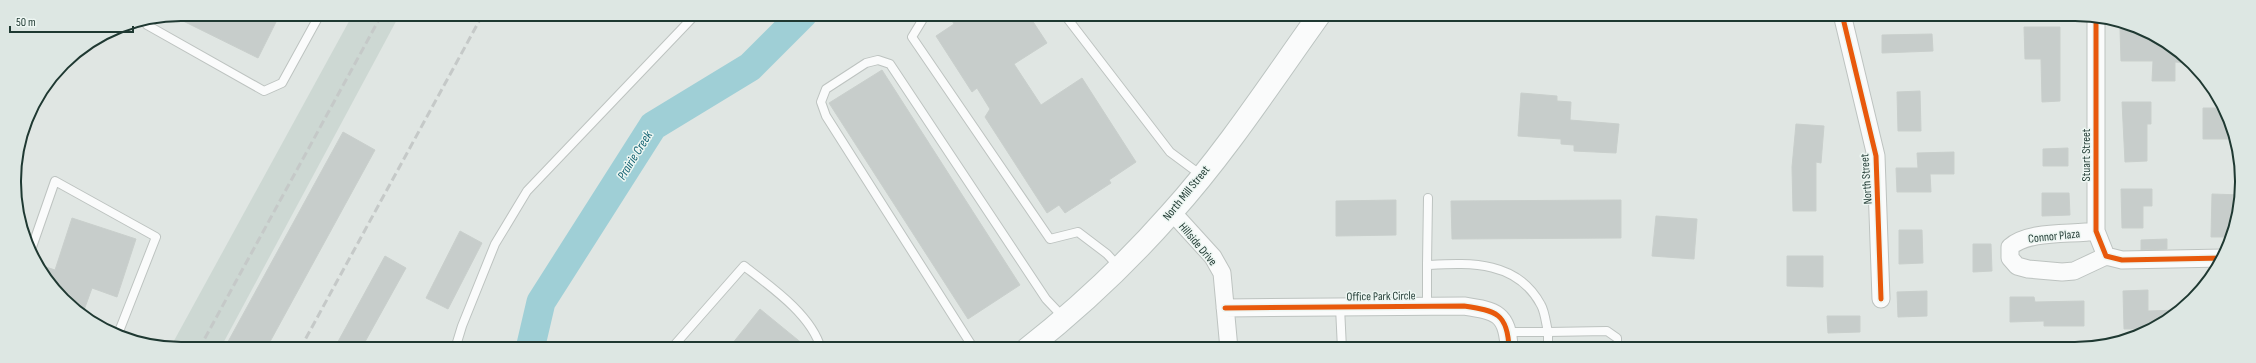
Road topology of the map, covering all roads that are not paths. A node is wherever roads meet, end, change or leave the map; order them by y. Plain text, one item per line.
1 (316, 21) edge
2 (689, 21) edge
3 (922, 21) edge
4 (1069, 21) edge
5 (1315, 21) edge
6 (1844, 21) edge
7 (2096, 22) edge
8 (147, 25) edge
9 (1201, 175) junction
10 (1428, 198) dead end
11 (1172, 212) junction
12 (2096, 231) junction
13 (33, 242) edge
14 (2106, 256) junction
15 (2215, 258) edge
16 (1427, 264) junction
17 (1120, 268) junction
18 (1881, 299) dead end
19 (1427, 306) junction
20 (1340, 307) junction
21 (1225, 308) junction
22 (1064, 318) junction
23 (120, 330) edge
24 (1548, 332) junction
25 (1508, 340) edge
26 (457, 342) edge
27 (677, 342) edge
28 (819, 342) edge
29 (970, 342) edge
30 (1035, 342) edge
31 (1228, 342) edge
32 (1342, 342) edge
33 (1548, 342) edge
34 (1617, 342) edge

1 - 8 lane
2 - 26 lane
3 - 17 lane
4 - 9 lane
5 - 9 main road, North Mill Street
6 - 18 street, North Street
7 - 12 street, Stuart Street
9 - 11 main road, North Mill Street
10 - 16 lane
11 - 17 main road, North Mill Street
11 - 21 street, Hillside Drive
12 - 14 street, Stuart Street
12 - 14 street, Connor Plaza
13 - 23 lane
14 - 15 street
16 - 19 lane
16 - 24 lane
17 - 22 main road, North Mill Street
19 - 20 street, Office Park Circle
19 - 25 street, Office Park Circle
20 - 21 street, Office Park Circle
20 - 32 lane
21 - 31 street, Hillside Drive
22 - 29 lane
22 - 30 main road, North Mill Street
24 - 25 lane
24 - 33 lane
24 - 34 lane
27 - 28 lane

